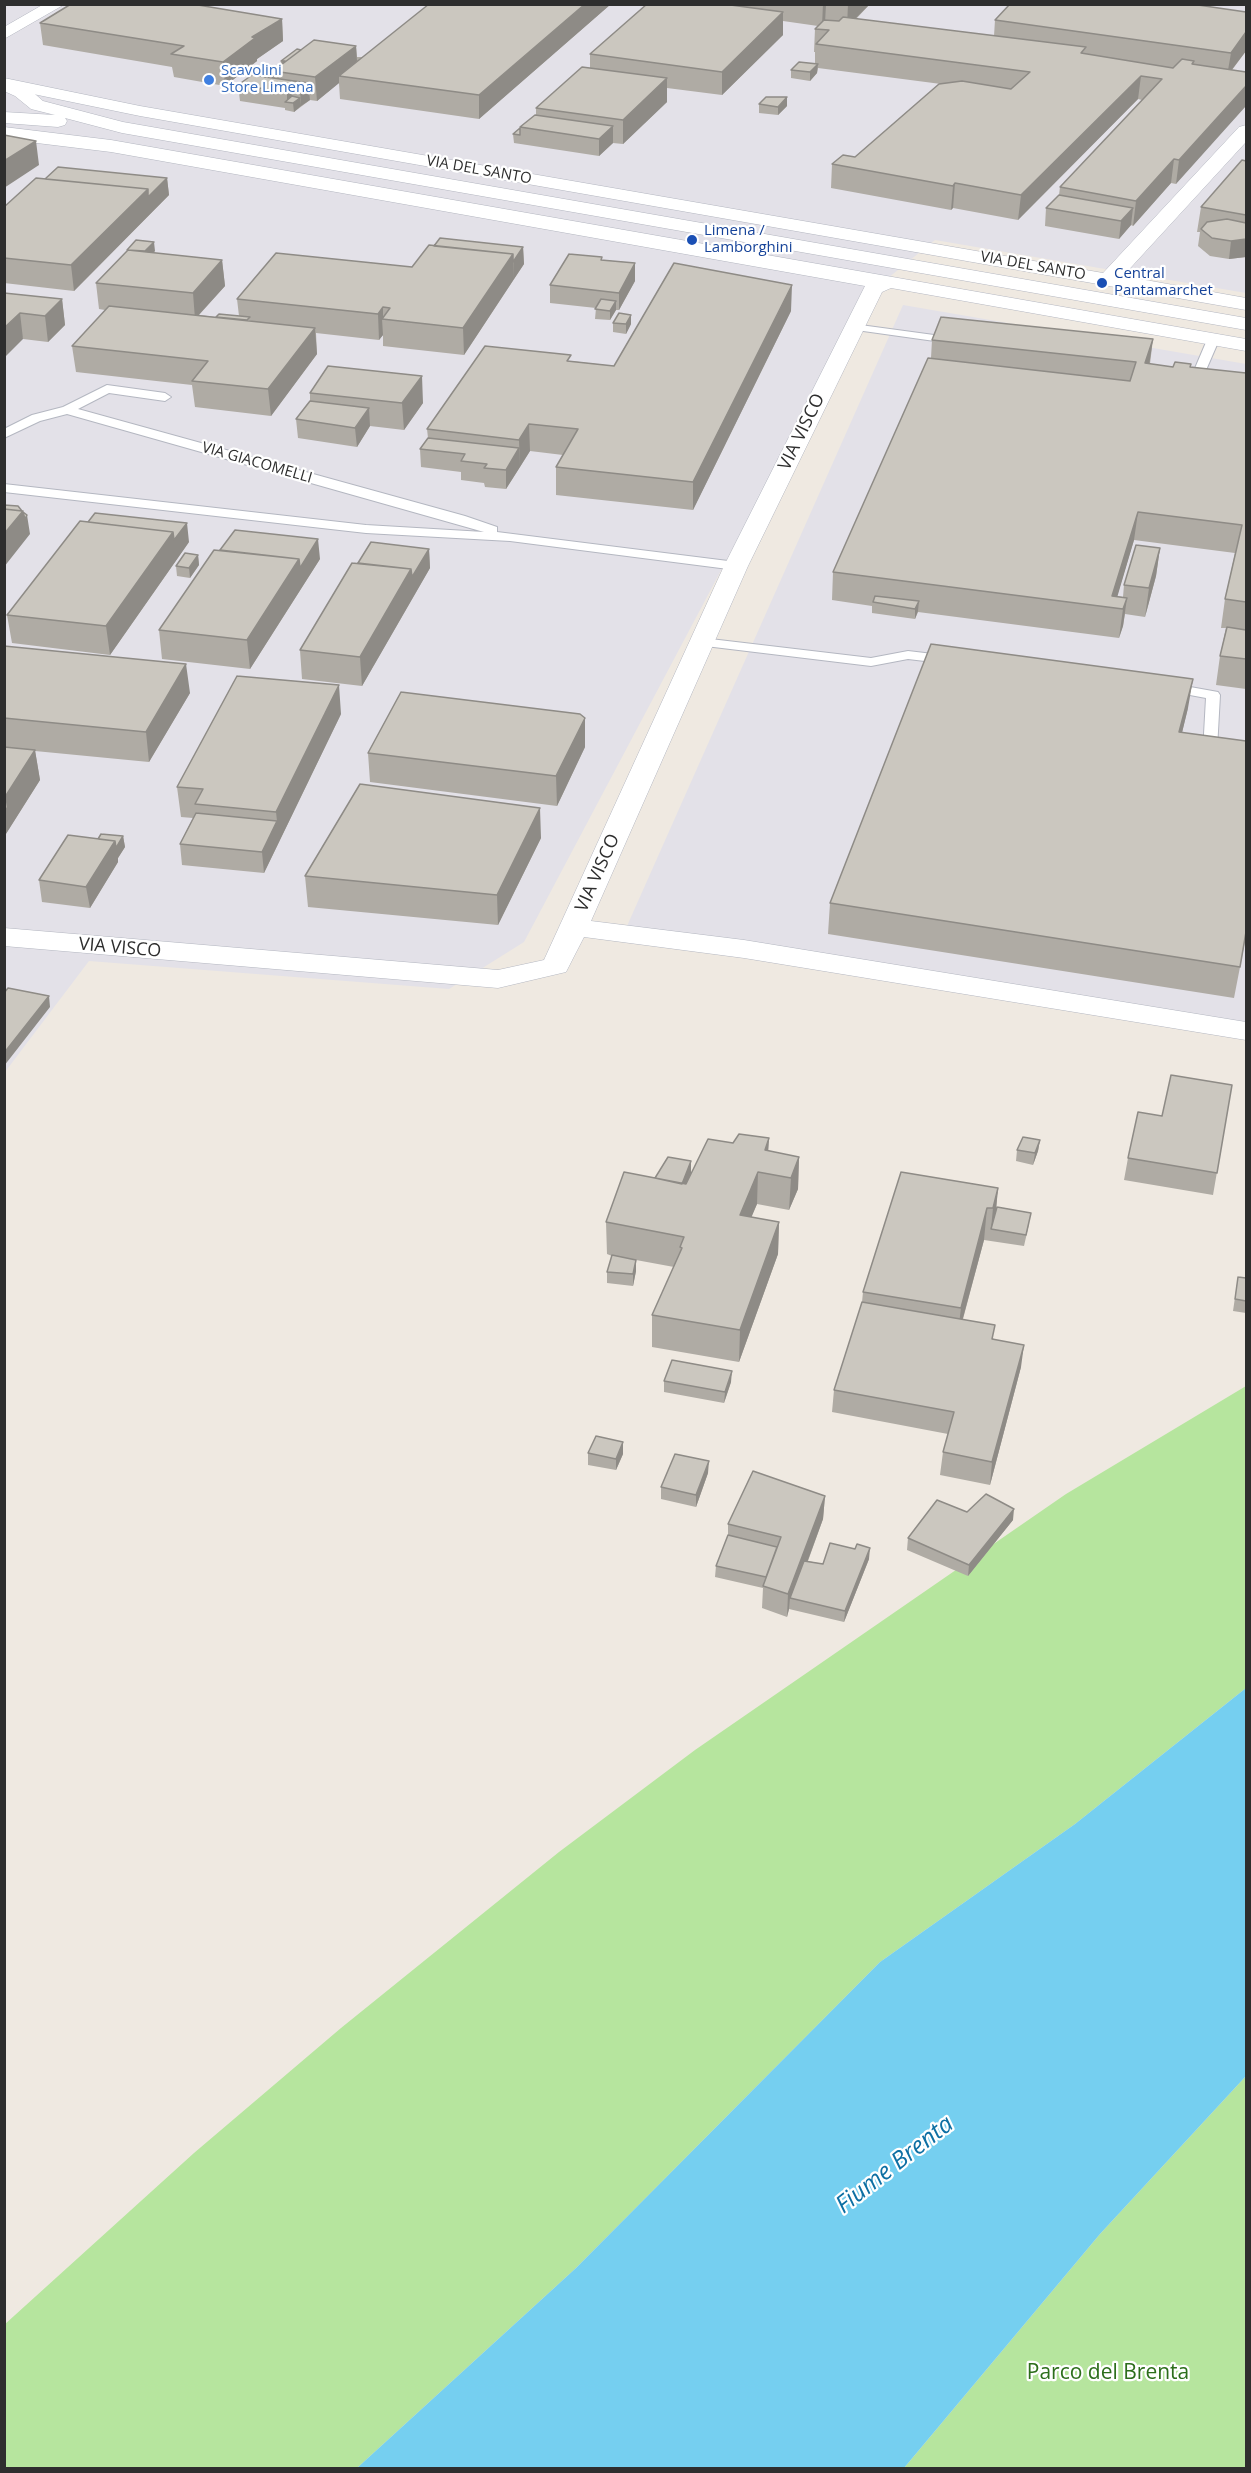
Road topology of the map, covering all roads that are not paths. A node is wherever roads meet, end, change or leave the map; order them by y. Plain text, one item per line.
1 (57, 4) edge
2 (5, 34) edge
3 (4, 84) edge
4 (25, 97) junction
5 (4, 116) edge
6 (122, 127) junction
7 (1246, 131) edge
8 (4, 133) edge
9 (819, 228) junction
10 (802, 246) junction
11 (1109, 279) junction
12 (882, 284) junction
13 (1246, 304) edge
14 (1246, 324) edge
15 (854, 327) junction
16 (1214, 340) junction
17 (964, 342) edge
18 (1246, 345) edge
19 (1246, 387) edge
20 (165, 397) dead end
21 (67, 410) junction
22 (4, 434) edge
23 (4, 488) edge
24 (510, 537) junction
25 (736, 566) junction
26 (702, 642) junction
27 (966, 662) edge
28 (1149, 684) edge
29 (1246, 757) edge
30 (573, 927) junction
31 (4, 937) edge
32 (1246, 1031) edge

1 - 2 street
3 - 4 street
3 - 9 street, VIA DEL SANTO
4 - 5 street
4 - 6 street
5 - 6 street
6 - 10 street
7 - 11 street
8 - 12 street
9 - 10 street
9 - 11 street, VIA DEL SANTO
10 - 14 street
11 - 13 street, VIA DEL SANTO
12 - 15 street, VIA VISCO
12 - 16 street
15 - 17 lane
15 - 25 street, VIA VISCO
16 - 18 street
16 - 19 lane
20 - 21 lane
21 - 22 lane, VIA GIACOMELLI
21 - 24 lane, VIA GIACOMELLI
23 - 24 lane, VIA GIACOMELLI
24 - 25 lane, VIA GIACOMELLI
25 - 26 street, VIA VISCO
26 - 27 lane
26 - 30 street, VIA VISCO
28 - 29 lane
30 - 31 street, VIA VISCO
30 - 32 street

